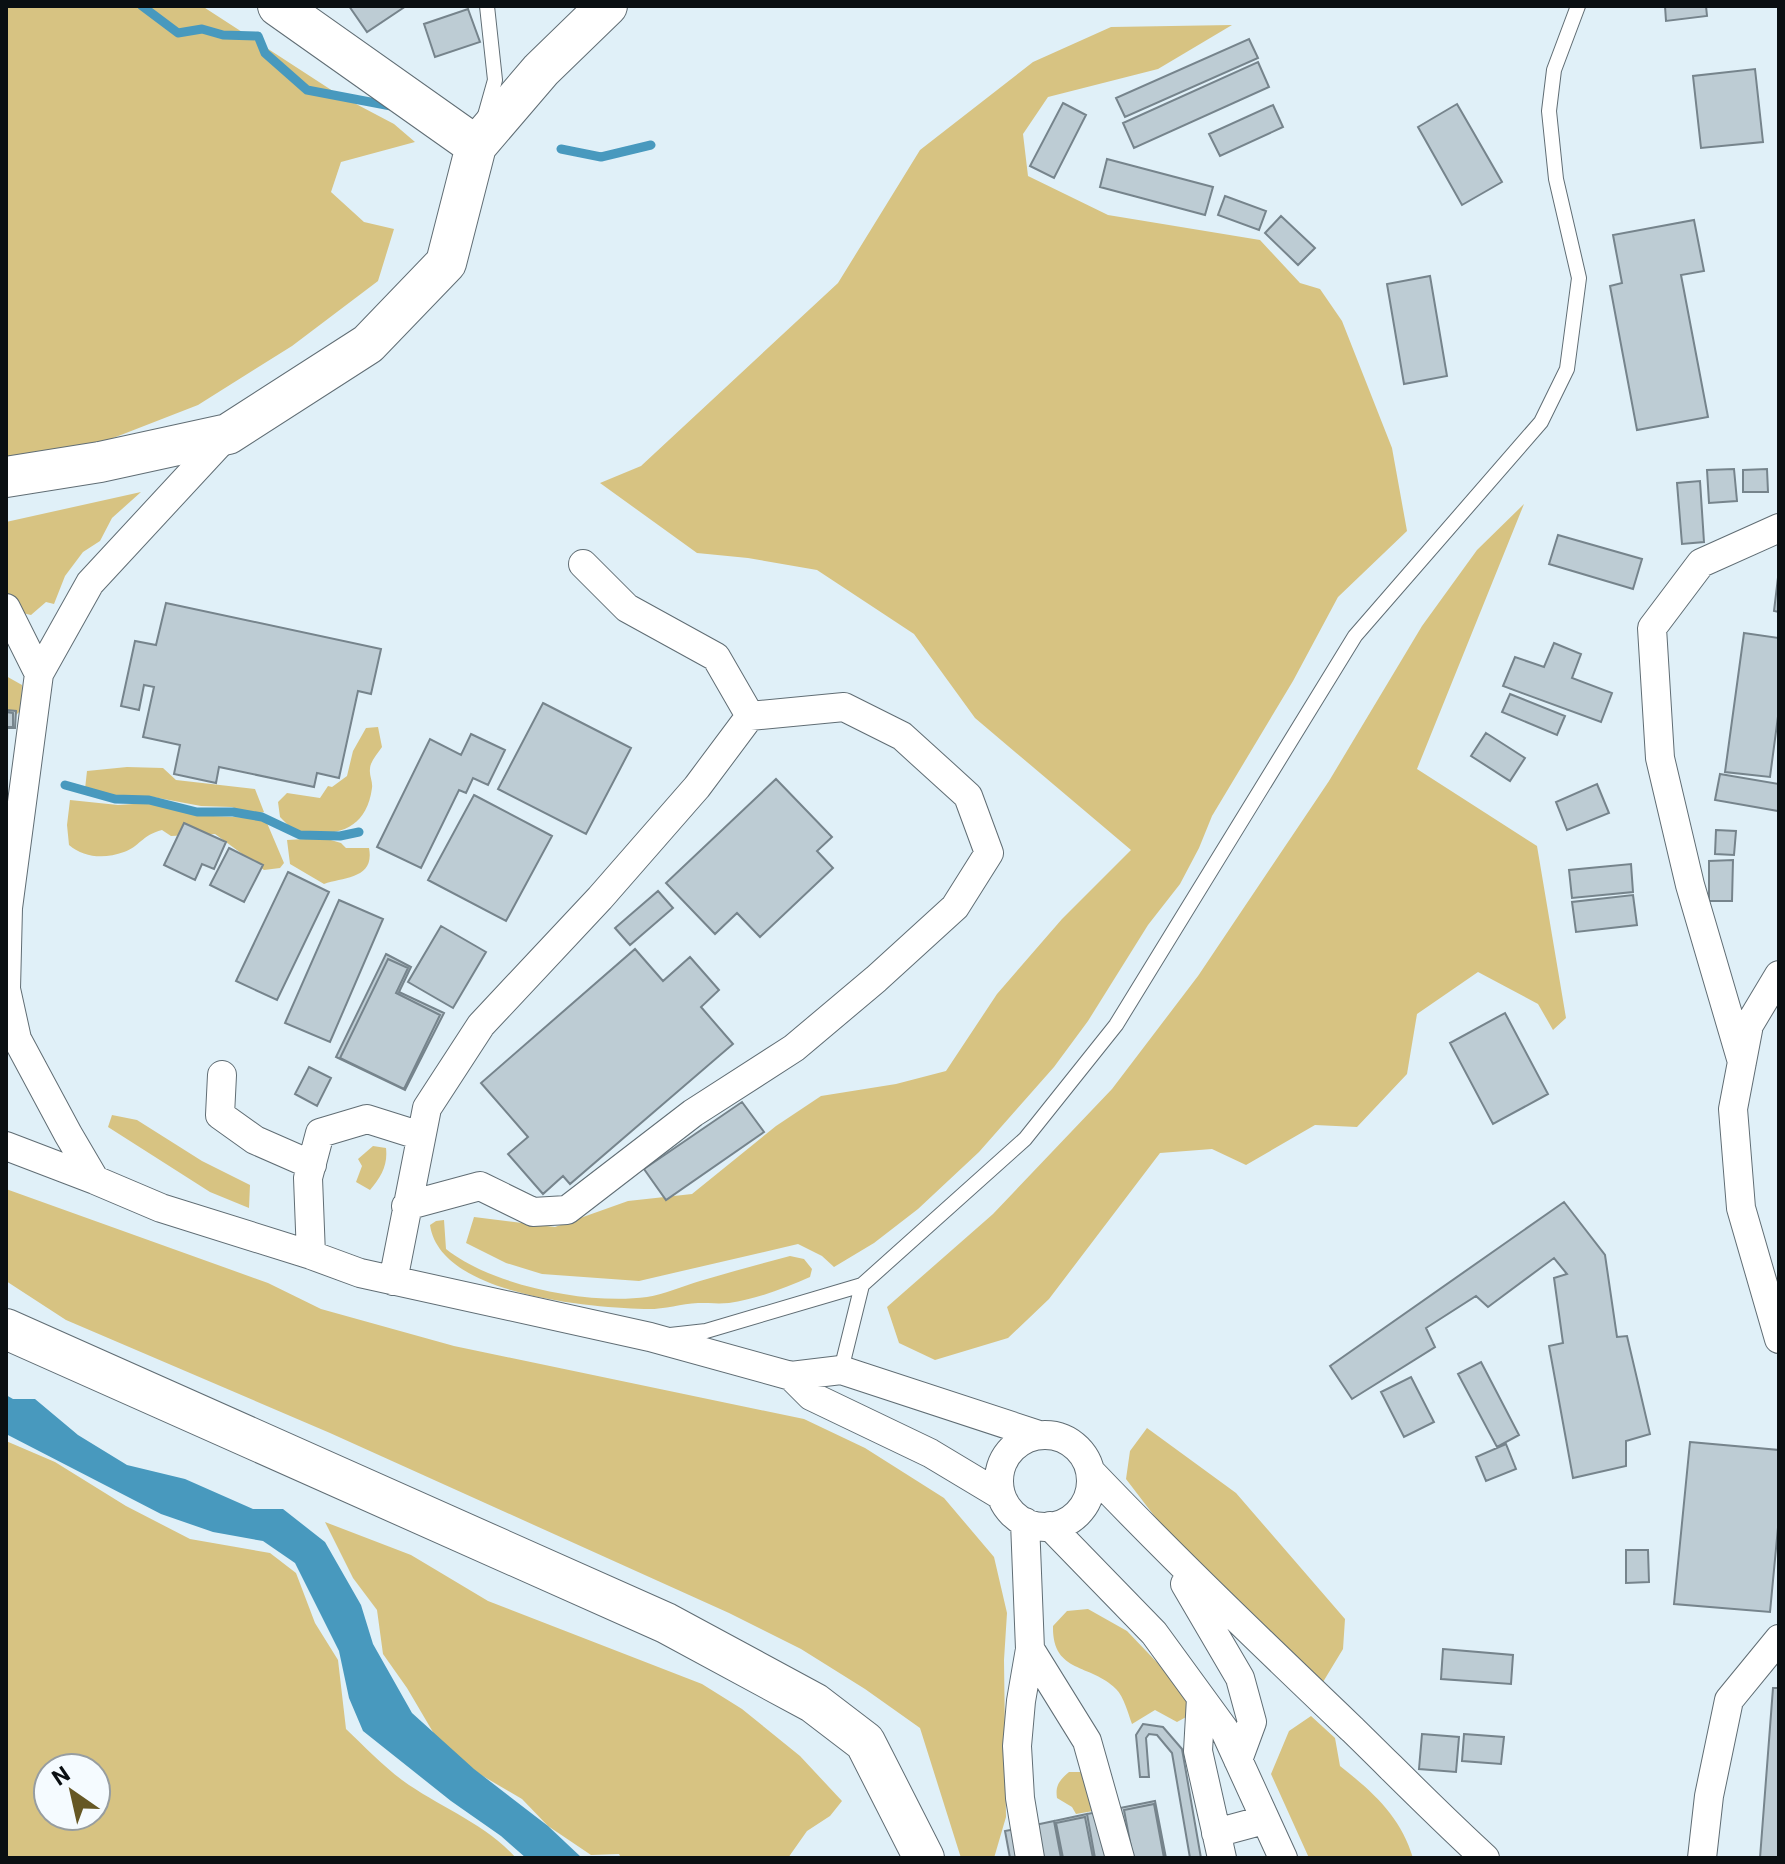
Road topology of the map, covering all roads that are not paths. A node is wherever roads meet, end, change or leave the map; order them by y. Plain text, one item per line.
1 (278, 6) edge
2 (487, 6) edge
3 (607, 6) edge
4 (1578, 6) edge
5 (476, 146) junction
6 (228, 434) junction
7 (6, 477) edge
8 (1779, 528) edge
9 (583, 564) dead end
10 (6, 608) edge
11 (39, 674) junction
12 (750, 716) junction
13 (18, 750) edge
14 (1779, 975) edge
15 (6, 1062) edge
16 (1742, 1062) junction
17 (222, 1075) dead end
18 (50, 1099) junction
19 (421, 1136) junction
20 (6, 1146) edge
21 (312, 1165) junction
22 (95, 1180) junction
23 (406, 1206) junction
24 (311, 1255) junction
25 (393, 1281) junction
26 (862, 1285) junction
27 (6, 1329) edge
28 (650, 1337) junction
29 (1779, 1339) edge
30 (841, 1370) junction
31 (791, 1376) junction
32 (1039, 1435) junction
33 (1091, 1472) junction
34 (1000, 1495) junction
35 (1128, 1511) junction
36 (1038, 1524) junction
37 (1779, 1639) edge
38 (1030, 1649) junction
39 (1201, 1698) junction
40 (1238, 1760) junction
41 (1202, 1770) junction
42 (1264, 1820) junction
43 (1219, 1845) edge
44 (924, 1858) edge
45 (1030, 1858) edge
46 (1120, 1858) edge
47 (1283, 1858) edge
48 (1485, 1858) edge
49 (1702, 1858) edge

1 - 5 street
2 - 5 lane
3 - 5 street
4 - 26 lane
5 - 6 street
6 - 7 street
6 - 11 street
8 - 16 street
9 - 12 street
10 - 11 street
11 - 13 street
12 - 19 street
12 - 23 street
13 - 18 street
14 - 16 street
15 - 18 street
16 - 29 street
17 - 21 street
18 - 22 street
19 - 21 street
19 - 23 street
20 - 22 street
21 - 24 street
22 - 24 street
23 - 25 street
24 - 25 street
25 - 28 street
26 - 28 lane
26 - 30 lane
27 - 44 street
28 - 31 street
30 - 31 street
30 - 32 street
31 - 34 street
32 - 33 street
32 - 34 street
33 - 35 street
33 - 36 street
34 - 36 street
35 - 40 street
35 - 48 street
36 - 38 street
36 - 39 street
37 - 49 street
38 - 45 street
38 - 46 street
39 - 40 street
39 - 41 street
40 - 41 street
40 - 42 street
41 - 43 street
42 - 43 street
42 - 47 street

